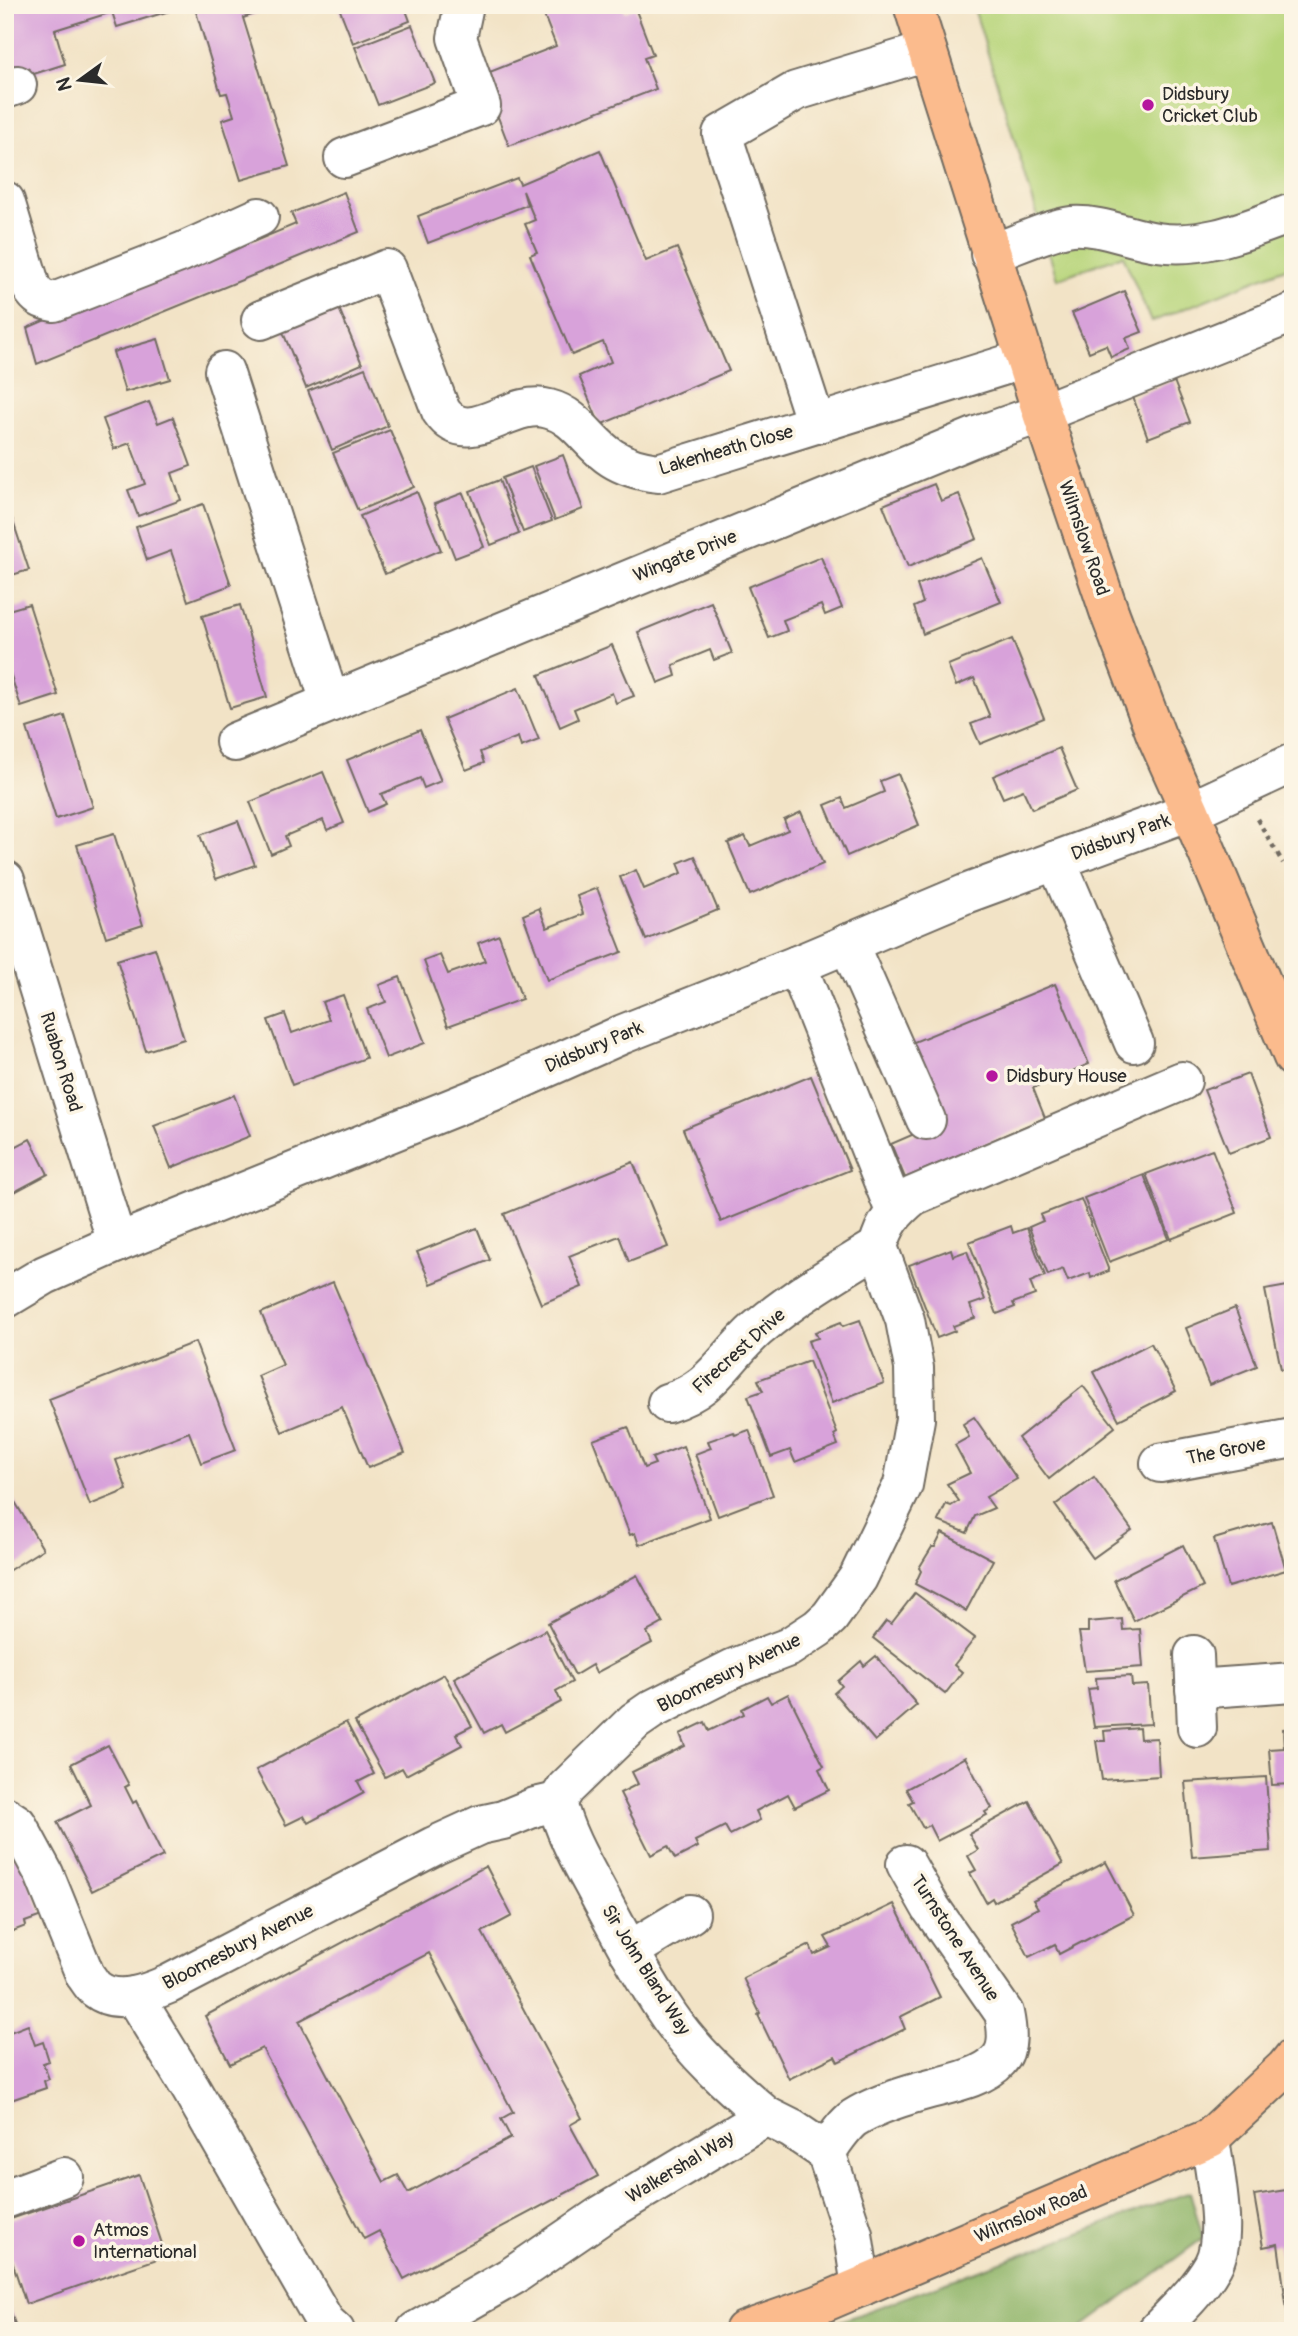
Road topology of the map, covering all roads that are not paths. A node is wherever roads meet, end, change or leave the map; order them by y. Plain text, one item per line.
1 (464, 5) edge
2 (913, 5) edge
3 (926, 51) junction
4 (344, 158) dead end
5 (5, 201) edge
6 (1293, 212) edge
7 (259, 216) dead end
8 (990, 254) junction
9 (1293, 313) edge
10 (261, 320) dead end
11 (1024, 359) junction
12 (224, 371) dead end
13 (1042, 413) junction
14 (816, 424) junction
15 (330, 702) junction
16 (235, 742) dead end
17 (1293, 763) edge
18 (1190, 811) junction
19 (1056, 860) junction
20 (6, 884) edge
21 (848, 943) junction
22 (797, 965) junction
23 (1134, 1043) dead end
24 (1293, 1057) edge
25 (1182, 1081) dead end
26 (926, 1120) dead end
27 (895, 1211) junction
28 (117, 1243) junction
29 (878, 1247) junction
30 (5, 1299) edge
31 (667, 1403) dead end
32 (1293, 1438) edge
33 (1160, 1463) dead end
34 (1293, 1682) edge
35 (1197, 1728) dead end
36 (557, 1802) junction
37 (5, 1816) edge
38 (906, 1864) dead end
39 (690, 1914) dead end
40 (629, 1951) junction
41 (134, 1996) junction
42 (1290, 2067) edge
43 (766, 2116) junction
44 (1210, 2138) junction
45 (826, 2152) junction
46 (64, 2177) dead end
47 (5, 2199) edge
48 (861, 2287) junction
49 (335, 2331) edge
50 (416, 2331) edge
51 (744, 2331) edge
52 (1157, 2331) edge

1 - 4 street
2 - 3 main road, Wilmslow Road
3 - 8 main road, Wilmslow Road
3 - 14 street
5 - 7 street
6 - 8 street
8 - 11 main road, Wilmslow Road
9 - 13 street, Wingate Drive
10 - 14 street, Lakenheath Close
11 - 13 main road, Wilmslow Road
11 - 14 street, Lakenheath Close
12 - 15 street
13 - 15 street, Wingate Drive
13 - 18 main road, Wilmslow Road
15 - 16 street, Wingate Drive
17 - 18 street, Didsbury Park
18 - 19 street, Didsbury Park
18 - 24 main road, Wilmslow Road
19 - 21 street, Didsbury Park
19 - 23 street
20 - 28 street, Ruabon Road
21 - 22 street, Didsbury Park
21 - 26 street
22 - 27 street
22 - 28 street, Didsbury Park
25 - 27 street
27 - 29 street
28 - 30 street, Didsbury Park
29 - 31 street, Firecrest Drive
29 - 36 street, Bloomesury Avenue
32 - 33 street, The Grove
34 - 35 street
36 - 40 street, Sir John Bland Way
36 - 41 street, Bloomesbury Avenue
37 - 41 street, Bloomesbury Avenue
38 - 45 street, Turnstone Avenue
39 - 40 street
40 - 43 street, Sir John Bland Way
41 - 49 street
42 - 44 main road, Wilmslow Road
43 - 45 street
43 - 50 street, Walkershal Way
44 - 48 main road, Wilmslow Road
44 - 52 street
45 - 48 street
46 - 47 street
48 - 51 main road, Wilmslow Road

